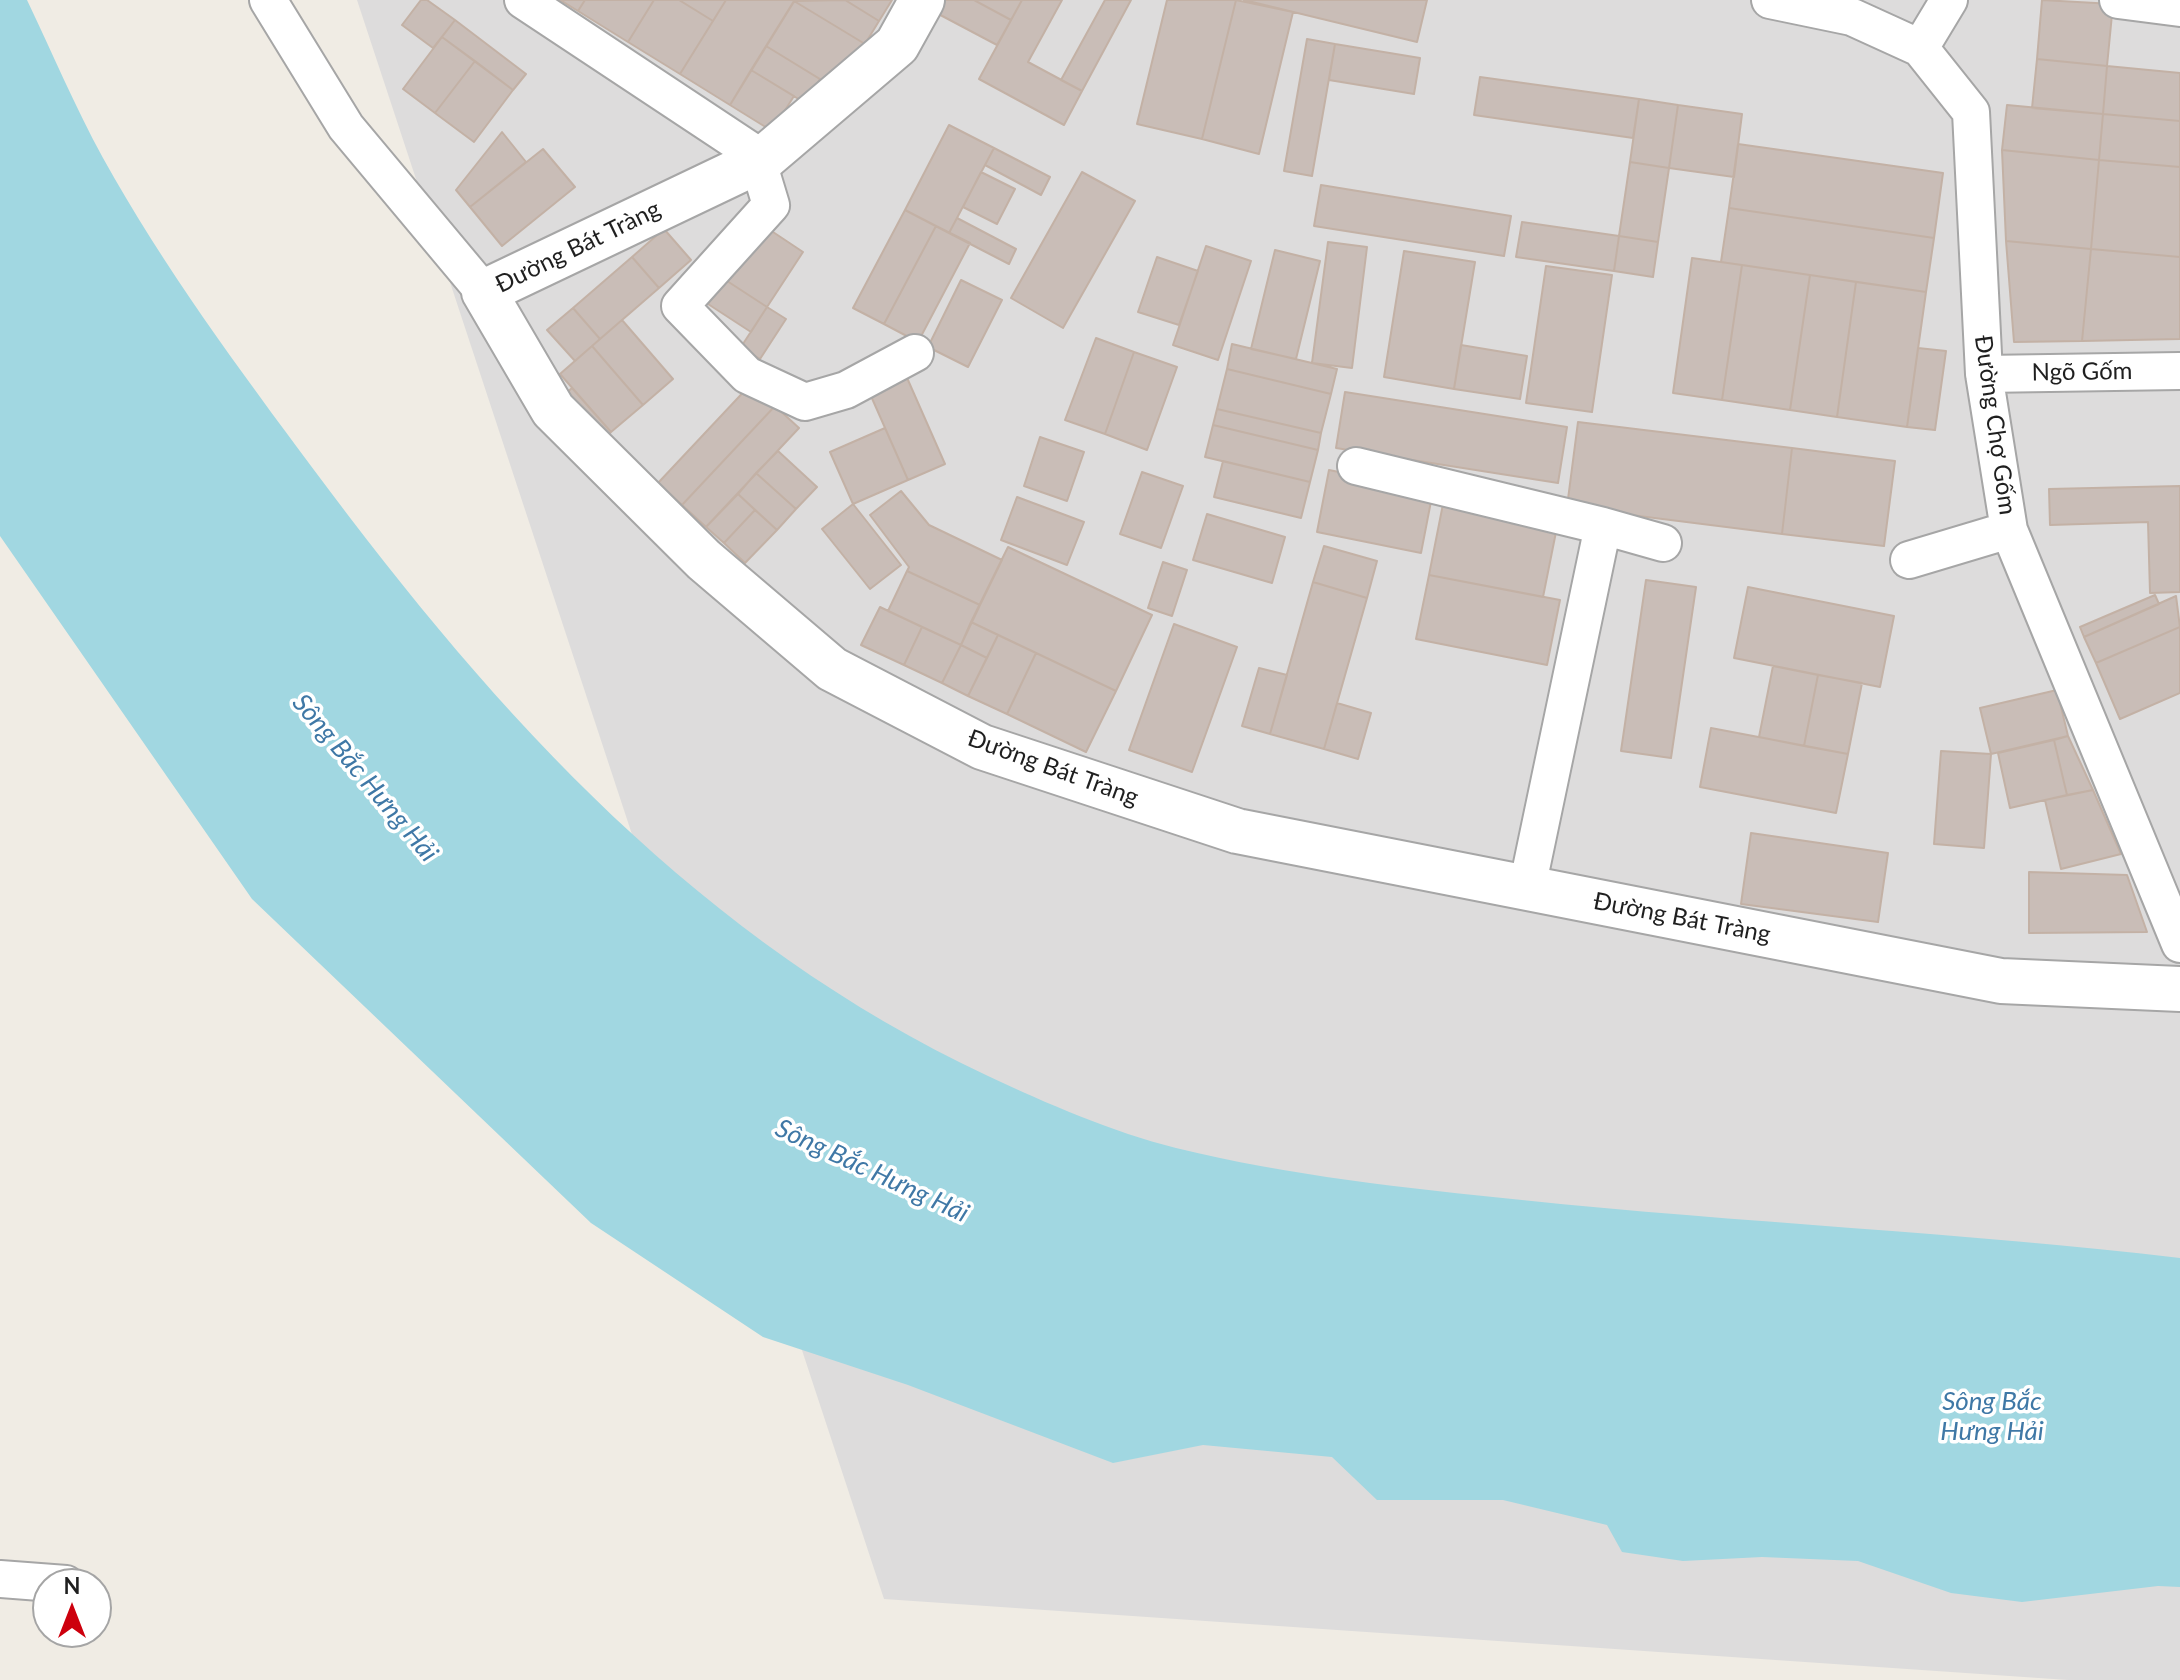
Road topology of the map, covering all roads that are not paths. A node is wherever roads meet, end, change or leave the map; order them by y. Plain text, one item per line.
1 (268, 0) edge
2 (523, 0) edge
3 (922, 0) edge
4 (1770, 0) edge
5 (1949, 0) edge
6 (2118, 0) edge
7 (2180, 8) edge
8 (1920, 48) junction
9 (760, 160) junction
10 (484, 292) junction
11 (915, 353) dead end
12 (2180, 371) edge
13 (1984, 374) junction
14 (1356, 466) dead end
15 (1603, 526) junction
16 (2009, 530) junction
17 (1663, 543) dead end
18 (1909, 560) dead end
19 (1527, 888) junction
20 (2180, 944) edge
21 (2180, 989) edge
22 (0, 1579) edge
23 (32, 1581) edge

1 - 10 street
2 - 9 street
3 - 9 street, Đường Bát Tràng
4 - 8 street, Đường Chợ Gốm
5 - 8 street
6 - 7 street
8 - 13 street, Đường Chợ Gốm
9 - 10 street, Đường Bát Tràng
9 - 11 street
10 - 19 street, Đường Bát Tràng
12 - 13 street, Ngõ Gốm
13 - 16 street, Đường Chợ Gốm
14 - 15 street
15 - 17 street
15 - 19 street
16 - 18 street
16 - 20 street, Đường Chợ Gốm
19 - 21 street, Đường Bát Tràng
22 - 23 street

